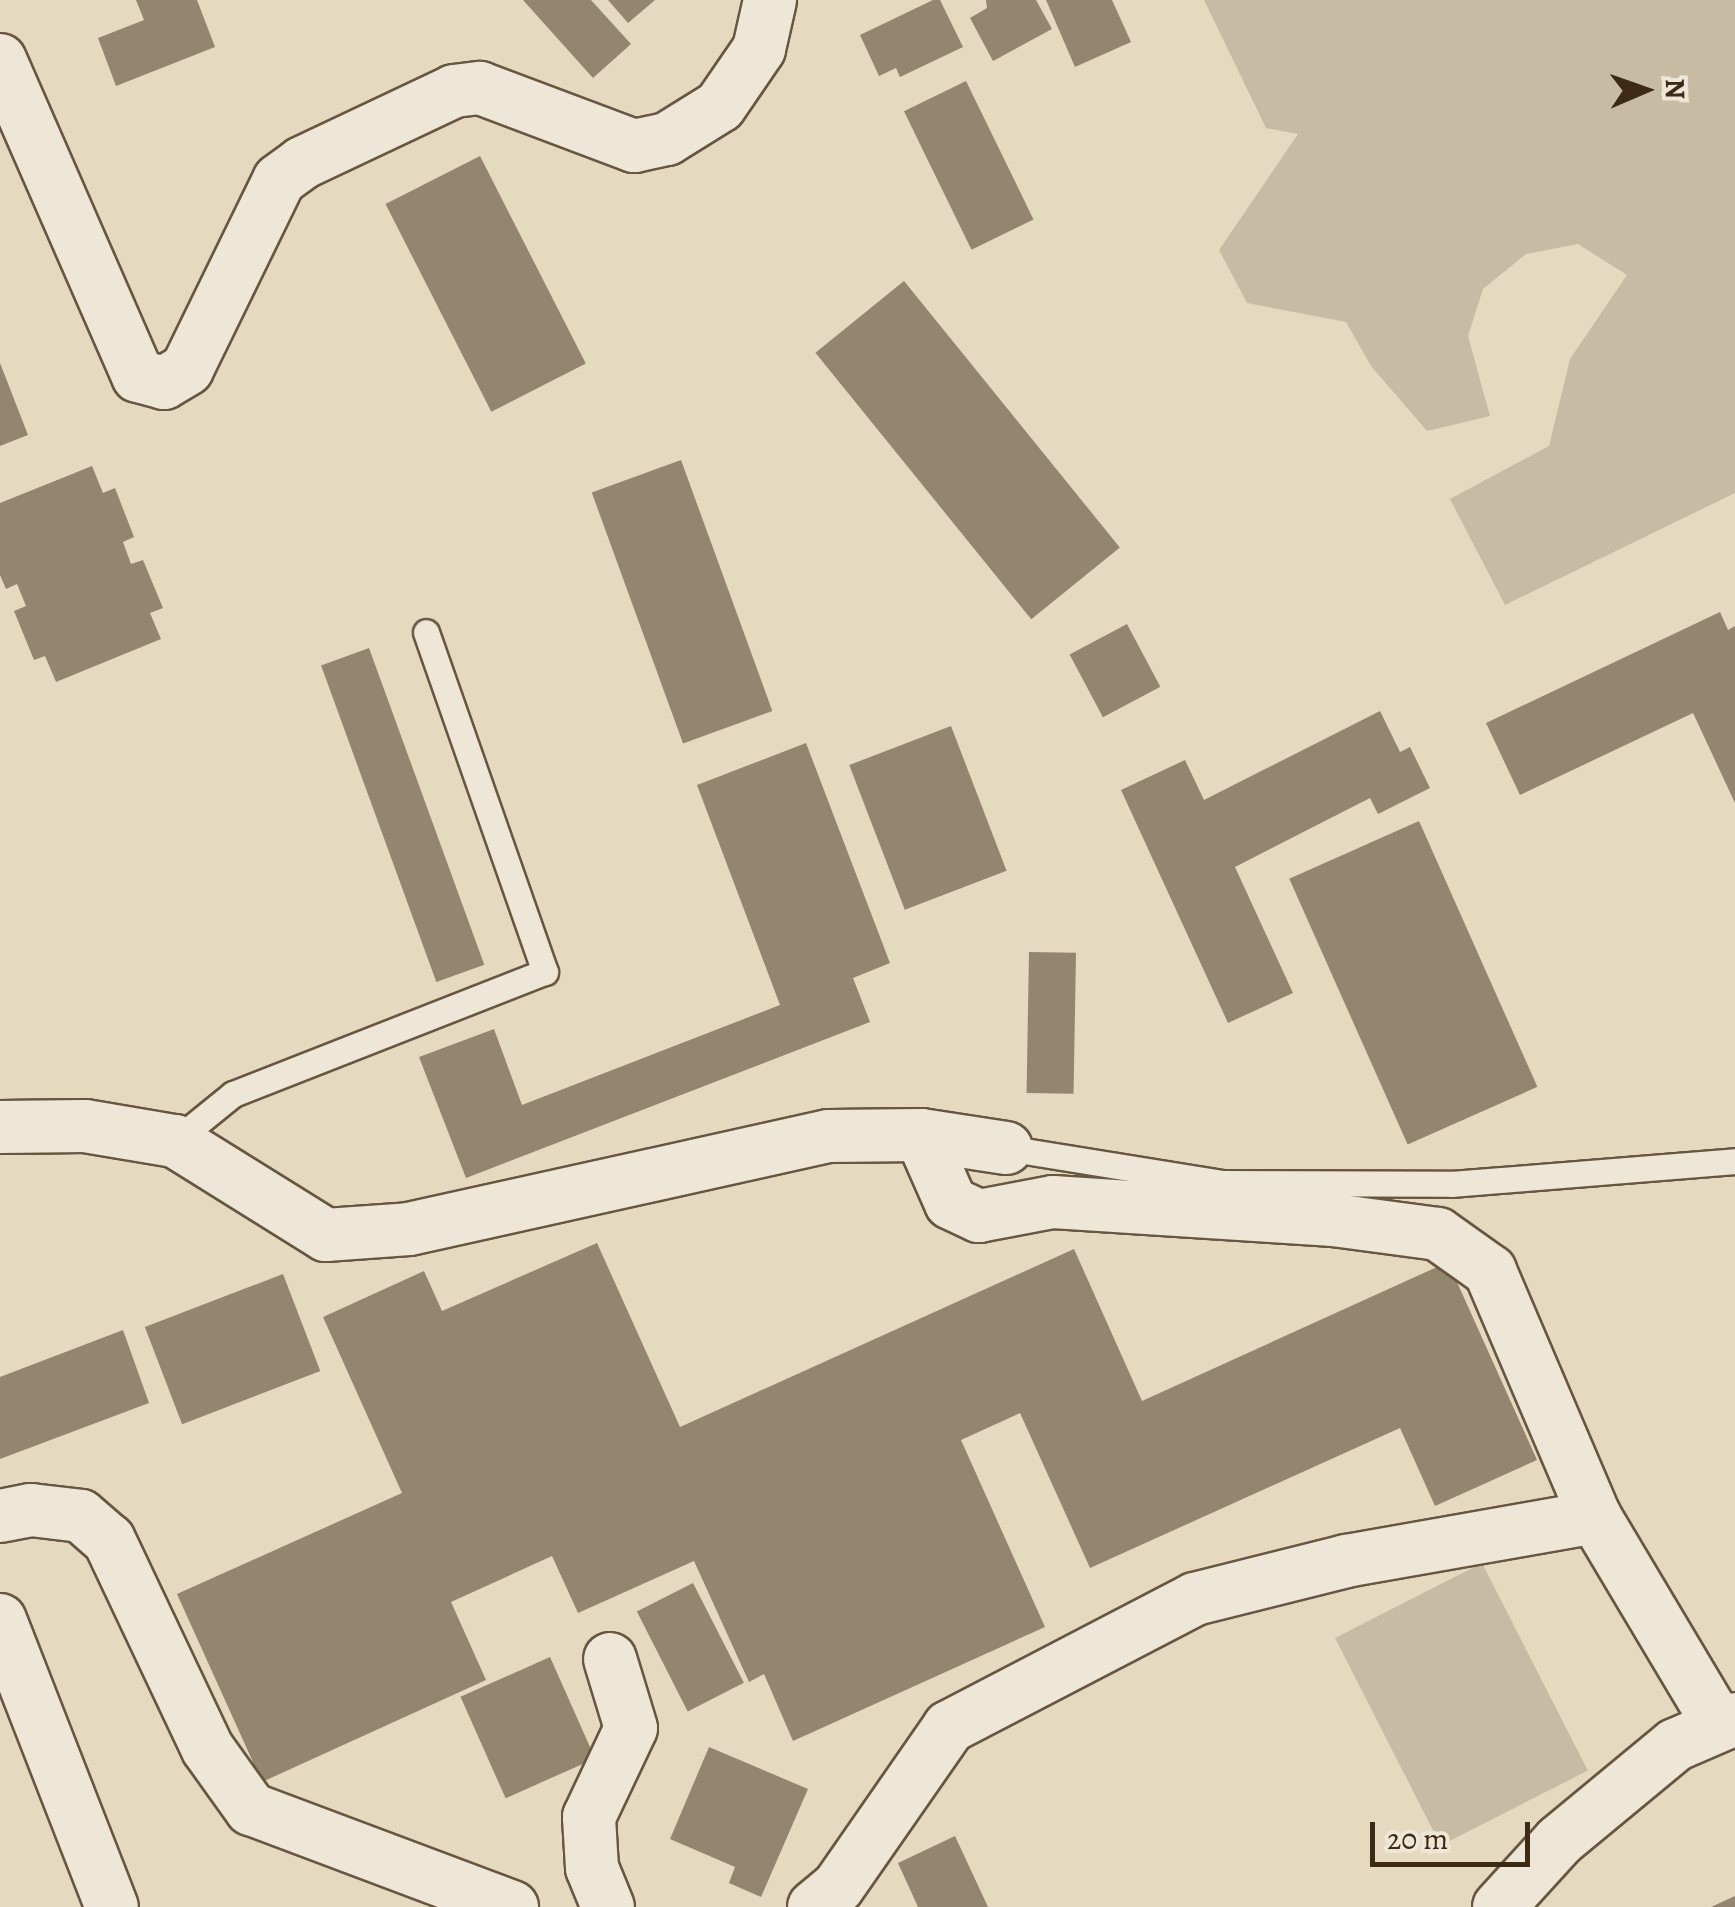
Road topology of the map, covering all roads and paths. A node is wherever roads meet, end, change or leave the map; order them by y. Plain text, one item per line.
1 (770, 0) edge
2 (0, 60) edge
3 (426, 632) dead end
4 (0, 1127) edge
5 (920, 1135) junction
6 (175, 1141) junction
7 (1006, 1148) joint
8 (1735, 1161) edge
9 (0, 1516) edge
10 (1595, 1517) junction
11 (0, 1620) edge
12 (610, 1659) dead end
13 (1727, 1721) edge
14 (432, 1893) edge
15 (112, 1907) edge
16 (512, 1907) edge
17 (608, 1907) edge
18 (814, 1907) edge
19 (1499, 1907) edge

1 - 2 street
3 - 6 lane
4 - 6 street
5 - 6 street
5 - 7 street
5 - 10 street
7 - 8 lane
9 - 14 street
10 - 13 street
10 - 18 street
11 - 15 street
12 - 17 street
13 - 19 street
14 - 16 street

